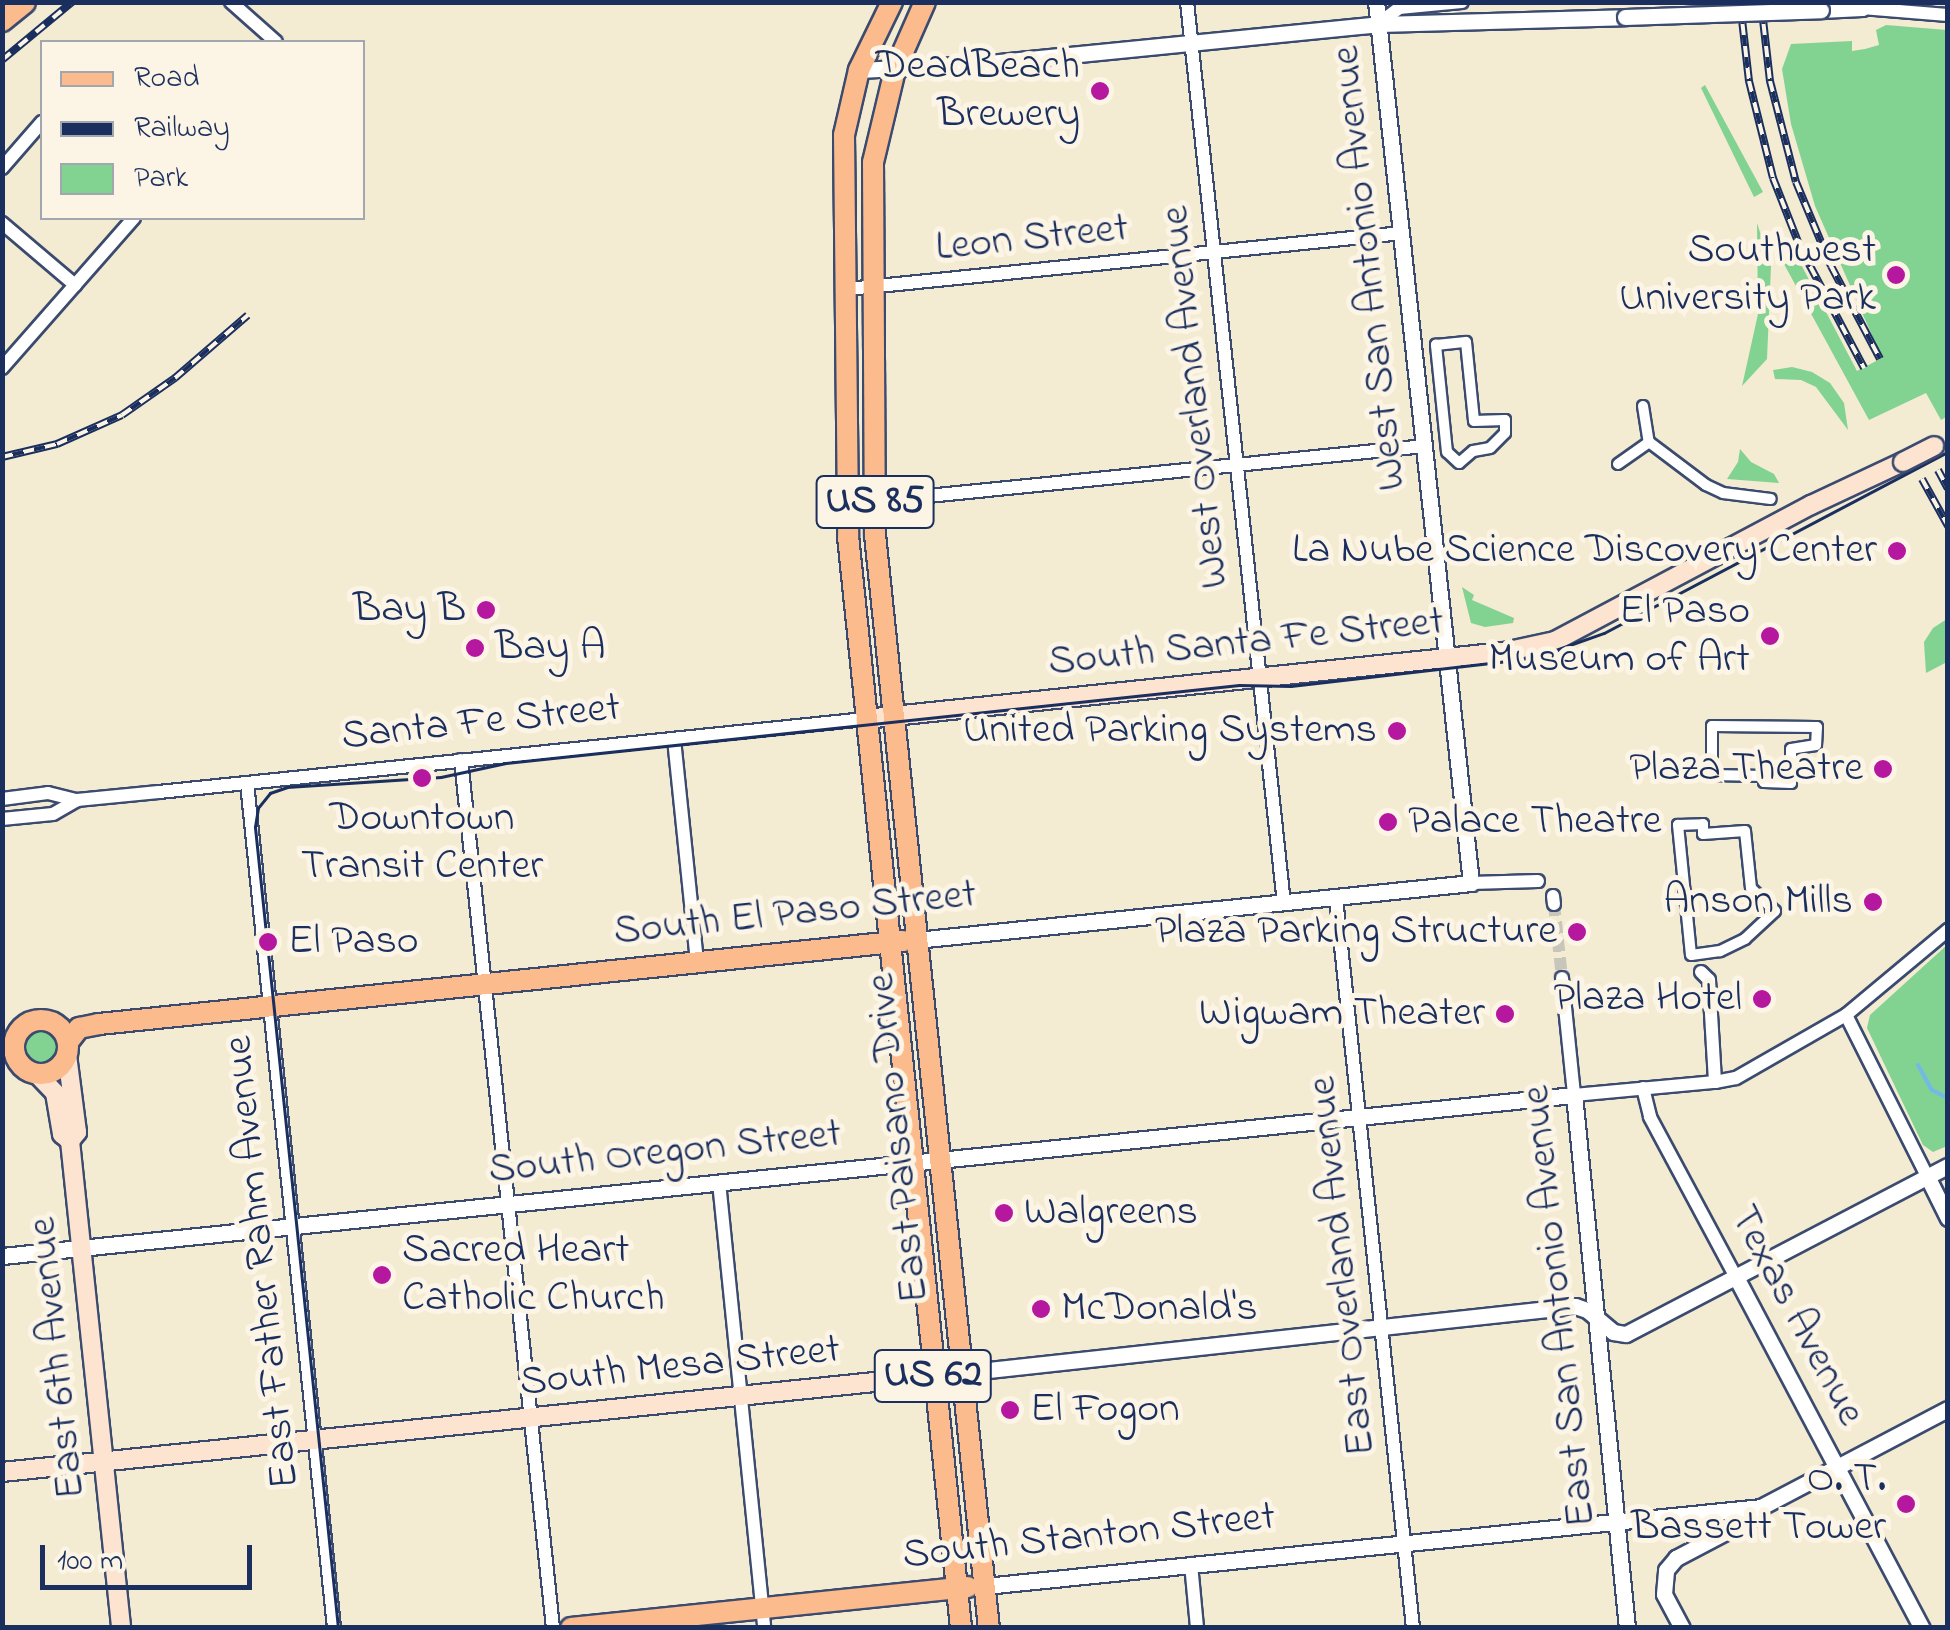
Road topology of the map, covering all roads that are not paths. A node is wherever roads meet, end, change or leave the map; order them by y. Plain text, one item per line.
1 (24, 2) edge
2 (230, 2) edge
3 (892, 2) edge
4 (926, 2) edge
5 (1187, 2) edge
6 (1376, 2) edge
7 (1462, 2) edge
8 (1862, 6) edge
9 (1948, 15) edge
10 (2, 20) edge
11 (1378, 24) junction
12 (274, 40) edge
13 (1191, 42) junction
14 (859, 70) junction
15 (895, 70) junction
16 (40, 124) edge
17 (2, 168) edge
18 (132, 220) edge
19 (2, 224) edge
20 (1402, 233) junction
21 (1213, 253) junction
22 (75, 285) junction
23 (874, 287) junction
24 (848, 289) junction
25 (1466, 342) joint
26 (2, 368) edge
27 (1643, 406) dead end
28 (1648, 442) junction
29 (1941, 443) edge
30 (1425, 446) junction
31 (1618, 464) dead end
32 (1235, 466) junction
33 (1770, 499) dead end
34 (875, 502) junction
35 (848, 504) junction
36 (1448, 658) junction
37 (1258, 676) junction
38 (893, 716) junction
39 (865, 719) junction
40 (1817, 727) joint
41 (674, 739) junction
42 (462, 760) junction
43 (246, 783) junction
44 (2, 799) edge
45 (77, 800) junction
46 (2, 819) edge
47 (1538, 881) dead end
48 (1471, 883) junction
49 (1336, 898) junction
50 (1284, 904) junction
51 (1948, 930) edge
52 (916, 940) junction
53 (891, 942) junction
54 (1702, 954) joint
55 (697, 962) junction
56 (1701, 972) dead end
57 (1562, 978) tunnel mouth
58 (484, 984) junction
59 (270, 1008) junction
60 (1846, 1015) junction
61 (2, 1022) edge
62 (15, 1043) junction
63 (67, 1048) junction
64 (2, 1067) edge
65 (30, 1070) junction
66 (1715, 1082) junction
67 (1643, 1088) junction
68 (1574, 1094) junction
69 (1360, 1117) junction
70 (70, 1142) junction
71 (939, 1160) junction
72 (914, 1163) junction
73 (1948, 1166) edge
74 (1927, 1176) junction
75 (719, 1182) junction
76 (508, 1204) junction
77 (1948, 1218) edge
78 (292, 1226) junction
79 (81, 1248) junction
80 (2, 1256) edge
81 (1737, 1278) junction
82 (1598, 1320) junction
83 (1382, 1329) junction
84 (961, 1373) junction
85 (934, 1376) junction
86 (740, 1396) junction
87 (1948, 1409) edge
88 (531, 1418) junction
89 (314, 1438) junction
90 (104, 1461) junction
91 (1837, 1468) junction
92 (2, 1472) edge
93 (1762, 1507) junction
94 (1616, 1520) junction
95 (1404, 1541) junction
96 (1191, 1564) junction
97 (985, 1586) junction
98 (956, 1588) junction
99 (763, 1618) edge
100 (121, 1628) edge
101 (334, 1628) edge
102 (553, 1628) edge
103 (571, 1628) edge
104 (960, 1628) edge
105 (989, 1628) edge
106 (1197, 1628) edge
107 (1413, 1628) edge
108 (1628, 1628) edge
109 (1682, 1628) edge
110 (1922, 1628) edge

1 - 10 highway
2 - 12 street
3 - 14 main road, US 85
4 - 15 main road, US 85
5 - 13 street, West Overland Avenue
6 - 11 street, West San Antonio Avenue
7 - 11 street
8 - 9 street
8 - 11 street, bridge
11 - 13 street
11 - 20 street, West San Antonio Avenue
13 - 15 street
13 - 21 street, West Overland Avenue
14 - 15 street
14 - 24 main road, US 85
15 - 23 main road, US 85
16 - 17 street
18 - 22 street
19 - 22 street
20 - 21 street, Leon Street
20 - 30 street, West San Antonio Avenue
21 - 23 street, Leon Street
21 - 32 street, West Overland Avenue
22 - 26 street
23 - 24 street, Leon Street
23 - 34 main road, US 85
24 - 35 main road, US 85
25 - 25 street
27 - 28 street
28 - 31 street
28 - 33 street
29 - 36 main road, South Santa Fe Street, bridge
30 - 32 street
30 - 36 street, West San Antonio Avenue
32 - 34 street
32 - 37 street, West Overland Avenue
34 - 35 street
34 - 38 main road, US 85
35 - 39 main road, US 85
36 - 37 main road, South Santa Fe Street
36 - 48 street, West San Antonio Avenue
37 - 38 main road, South Santa Fe Street
37 - 50 street, West Overland Avenue
38 - 39 main road, Santa Fe Street
38 - 52 main road, US 85
39 - 41 street, Santa Fe Street
39 - 53 main road, US 85
40 - 40 street
41 - 42 street, Santa Fe Street
41 - 55 street
42 - 43 street, Santa Fe Street
42 - 58 street
43 - 45 street, Santa Fe Street
43 - 59 street, East Father Rahm Avenue
44 - 45 street, Santa Fe Street
45 - 46 street, Santa Fe Street
47 - 48 street, South El Paso Street
48 - 49 street, South El Paso Street
49 - 50 street, South El Paso Street
49 - 69 street, East Overland Avenue
50 - 52 street, South El Paso Street
51 - 60 street
52 - 53 main road, South El Paso Street
52 - 71 main road, East Paisano Drive
53 - 55 main road, South El Paso Street
53 - 72 main road, East Paisano Drive / US 62
54 - 54 street
55 - 58 main road, South El Paso Street
56 - 66 street
57 - 68 street, East San Antonio Avenue
58 - 59 main road, South El Paso Street
58 - 76 street
59 - 63 main road, South El Paso Street
59 - 78 street, East Father Rahm Avenue
60 - 66 street
60 - 74 street
61 - 62 main road
62 - 63 main road
62 - 65 main road
63 - 65 main road
63 - 70 main road, East 6th Avenue
64 - 65 main road
65 - 70 main road, East 6th Avenue
66 - 67 street
67 - 68 street
67 - 81 street, Texas Avenue
68 - 69 street, South Oregon Street
68 - 82 street, East San Antonio Avenue
69 - 71 street, South Oregon Street
69 - 83 street, East Overland Avenue
70 - 79 main road, East 6th Avenue
71 - 72 street, South Oregon Street
71 - 84 main road, East Paisano Drive
72 - 75 street, South Oregon Street
72 - 85 main road, East Paisano Drive / US 62
73 - 74 street
74 - 77 street
74 - 81 street
75 - 76 street, South Oregon Street
75 - 86 street
76 - 78 street, South Oregon Street
76 - 88 street
78 - 79 street, South Oregon Street
78 - 89 street, East Father Rahm Avenue
79 - 80 street, South Oregon Street
79 - 90 main road, East 6th Avenue
81 - 82 street, South Mesa Street
81 - 91 street, Texas Avenue
82 - 83 street, South Mesa Street
82 - 94 street, East San Antonio Avenue
83 - 84 street, South Mesa Street
83 - 95 street, East Overland Avenue
84 - 85 main road, South Mesa Street
84 - 97 main road, East Paisano Drive
85 - 86 main road, South Mesa Street
85 - 98 main road, East Paisano Drive / US 62
86 - 88 main road, South Mesa Street
86 - 99 street
87 - 91 street
88 - 89 main road, South Mesa Street
88 - 102 street
89 - 90 main road, South Mesa Street
89 - 101 street, East Father Rahm Avenue
90 - 92 main road, South Mesa Street
90 - 100 main road, East 6th Avenue
91 - 93 street
91 - 110 street, Texas Avenue
93 - 94 street, South Stanton Street
93 - 109 street
94 - 95 street, South Stanton Street
94 - 108 street, East San Antonio Avenue
95 - 96 street, South Stanton Street
95 - 107 street, East Overland Avenue
96 - 97 street, South Stanton Street
96 - 106 street
97 - 98 main road, South Stanton Street
97 - 105 main road, East Paisano Drive
98 - 99 main road, South Stanton Street
98 - 104 main road, East Paisano Drive / US 62
99 - 103 main road, South Stanton Street

